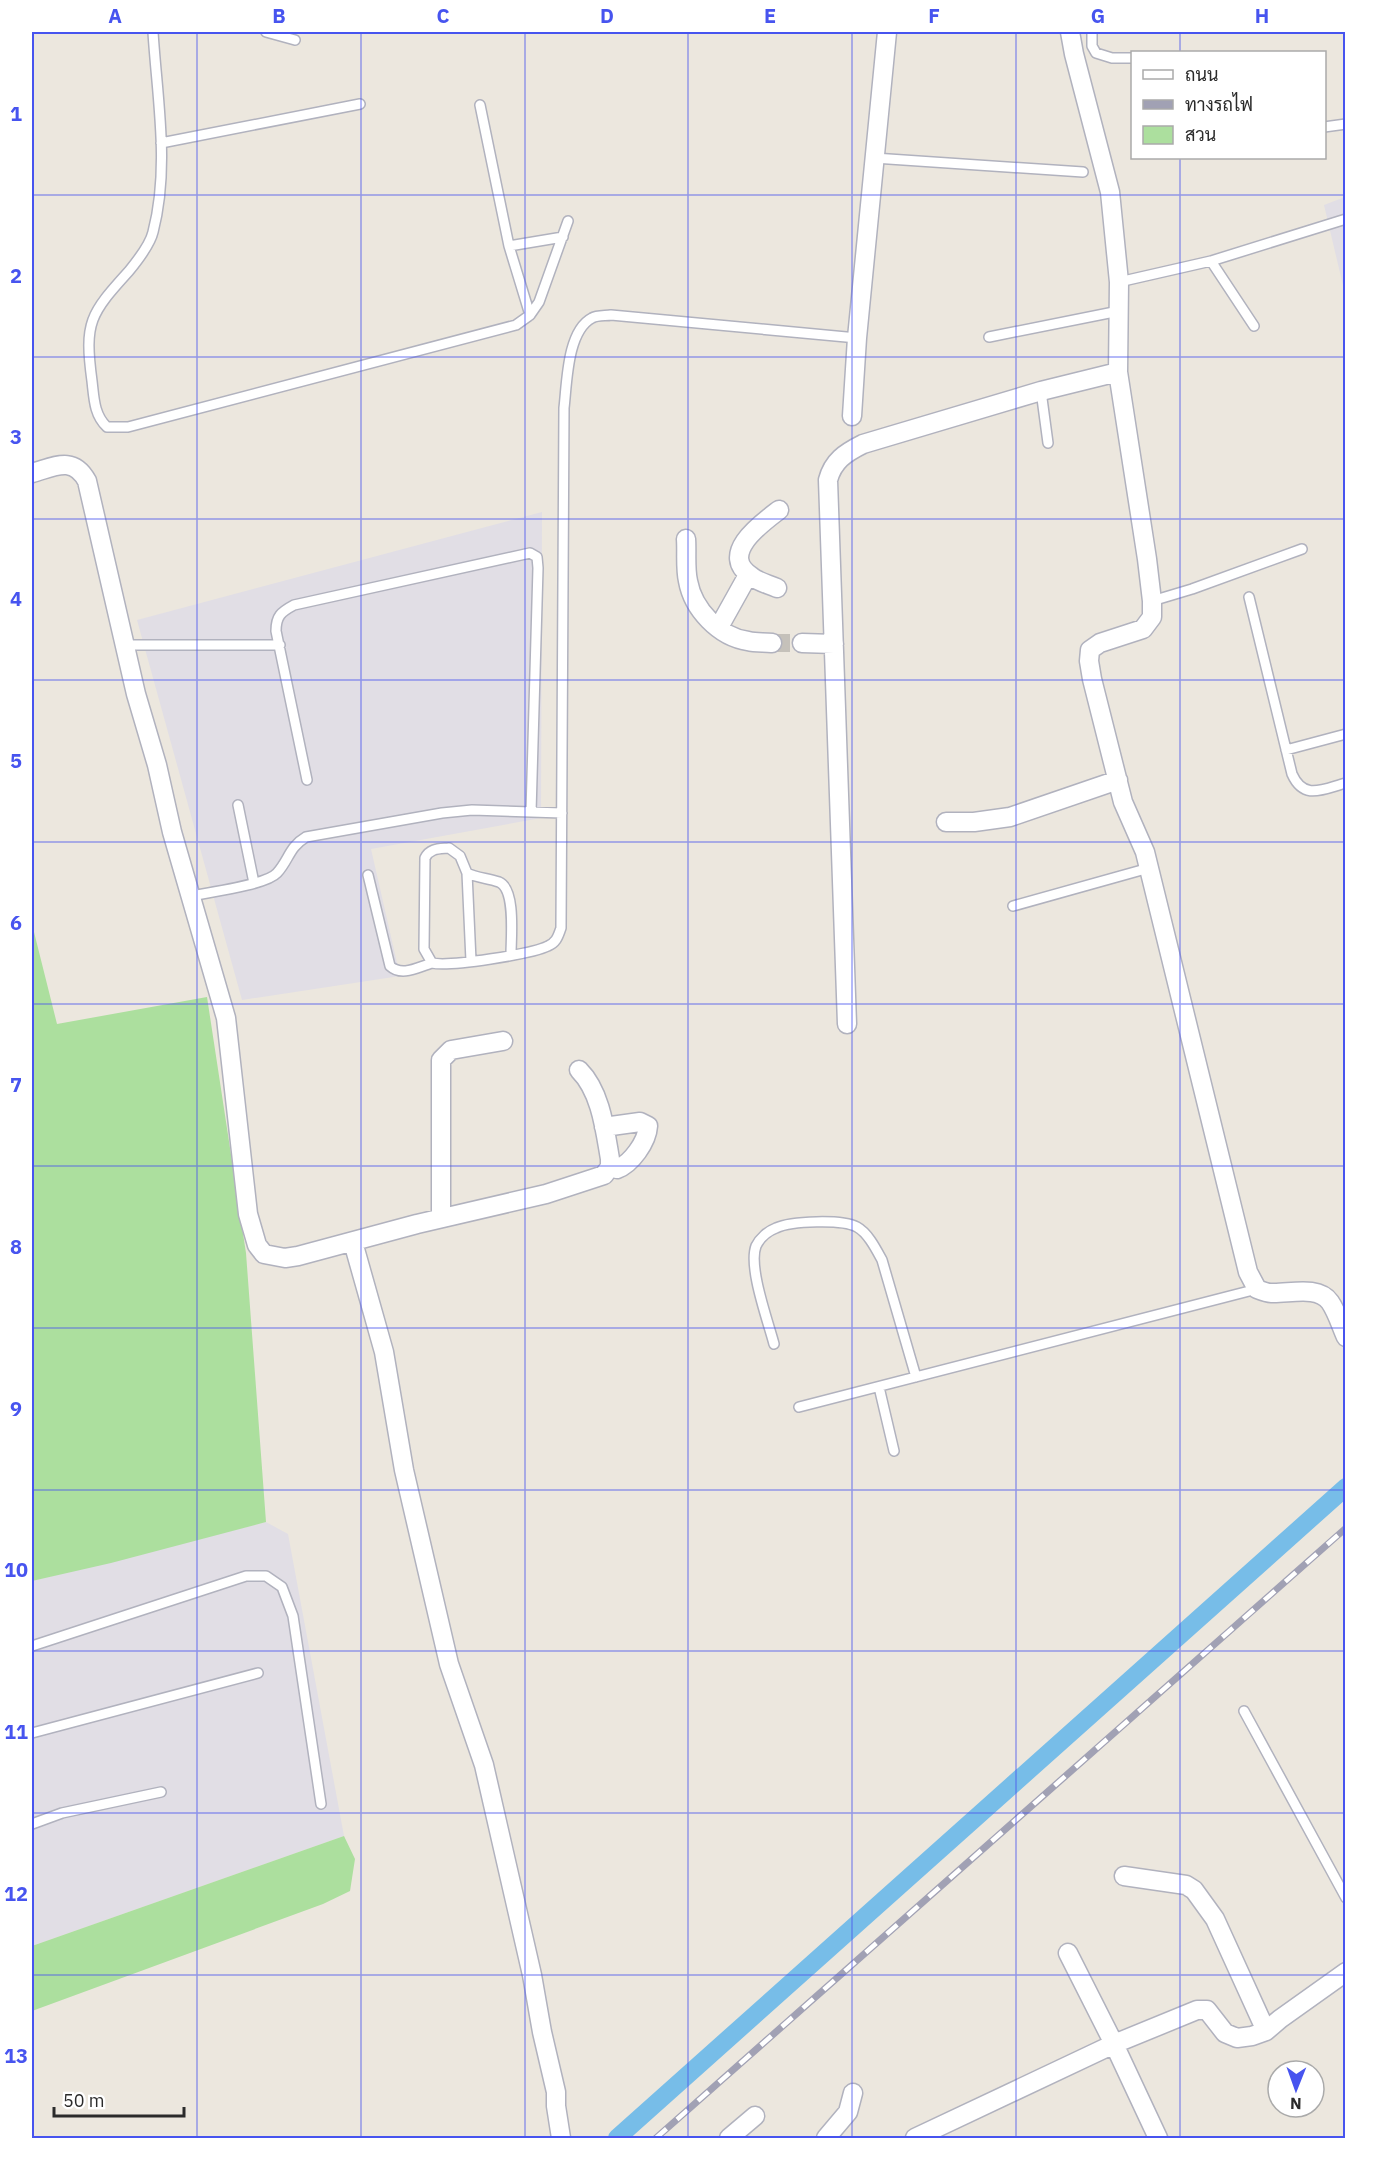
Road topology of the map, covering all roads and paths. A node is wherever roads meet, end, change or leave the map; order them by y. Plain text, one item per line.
1 (153, 32) edge
2 (266, 32) edge
3 (887, 32) edge
4 (1070, 32) edge
5 (1092, 32) edge
6 (295, 40) dead end
7 (1131, 58) edge
8 (360, 104) dead end
9 (480, 105) dead end
10 (1346, 124) edge
11 (1326, 127) edge
12 (162, 143) junction
13 (874, 158) junction
14 (1083, 172) dead end
15 (1346, 219) edge
16 (568, 221) dead end
17 (563, 237) junction
18 (509, 246) junction
19 (1211, 261) junction
20 (1119, 282) junction
21 (1119, 310) junction
22 (530, 315) junction
23 (1254, 326) dead end
24 (989, 337) dead end
25 (856, 338) junction
26 (1118, 372) junction
27 (1041, 391) junction
28 (852, 416) dead end
29 (1048, 443) dead end
30 (32, 473) edge
31 (779, 510) dead end
32 (686, 539) dead end
33 (1302, 549) dead end
34 (748, 575) junction
35 (777, 588) dead end
36 (1249, 597) dead end
37 (1152, 601) junction
38 (719, 627) junction
39 (772, 642) tunnel mouth
40 (802, 643) tunnel mouth
41 (834, 644) junction
42 (124, 645) junction
43 (280, 645) junction
44 (1346, 734) edge
45 (1287, 750) junction
46 (307, 780) dead end
47 (1118, 780) junction
48 (1346, 783) edge
49 (238, 805) dead end
50 (531, 812) junction
51 (562, 813) junction
52 (946, 822) dead end
53 (1149, 868) junction
54 (467, 873) junction
55 (368, 874) dead end
56 (254, 883) junction
57 (192, 896) junction
58 (1013, 906) dead end
59 (511, 954) junction
60 (471, 961) junction
61 (432, 963) junction
62 (848, 1024) dead end
63 (503, 1041) dead end
64 (579, 1070) dead end
65 (604, 1127) junction
66 (610, 1167) junction
67 (441, 1218) junction
68 (353, 1242) junction
69 (1257, 1289) junction
70 (1346, 1337) edge
71 (774, 1344) dead end
72 (916, 1377) junction
73 (879, 1387) junction
74 (799, 1407) dead end
75 (894, 1451) dead end
76 (32, 1646) edge
77 (258, 1673) dead end
78 (1244, 1711) dead end
79 (32, 1733) edge
80 (161, 1792) dead end
81 (321, 1804) dead end
82 (32, 1824) edge
83 (1124, 1876) dead end
84 (1346, 1898) edge
85 (1068, 1953) dead end
86 (1346, 1972) edge
87 (1266, 2031) junction
88 (1114, 2044) junction
89 (853, 2093) dead end
90 (755, 2116) dead end
91 (561, 2139) edge
92 (729, 2139) edge
93 (826, 2139) edge
94 (915, 2139) edge
95 (1158, 2139) edge

1 - 12 lane
2 - 6 lane
3 - 13 street
4 - 20 street
5 - 7 lane
8 - 12 lane
9 - 18 lane
10 - 11 lane
12 - 22 lane
13 - 14 lane
13 - 25 street
15 - 19 lane
16 - 17 lane
17 - 18 lane
17 - 22 lane
18 - 22 lane
19 - 20 lane
19 - 23 lane
20 - 21 street
21 - 24 lane
21 - 26 street
25 - 28 street
25 - 51 lane
26 - 27 street
26 - 37 street
27 - 29 lane
27 - 41 street
30 - 42 street
31 - 34 street
32 - 38 street
33 - 37 lane
34 - 35 street
34 - 38 street
36 - 45 lane
37 - 47 street
38 - 39 street
40 - 41 street
41 - 62 street
42 - 43 lane
42 - 57 street
43 - 46 lane
43 - 50 lane
44 - 45 lane
45 - 48 lane
47 - 52 street
47 - 53 street
49 - 56 lane
50 - 51 lane
50 - 56 lane
51 - 59 lane
53 - 58 lane
53 - 69 street
54 - 59 lane
54 - 60 lane
54 - 61 lane
55 - 61 lane
56 - 57 lane
57 - 68 street
59 - 60 lane
60 - 61 lane
63 - 67 street
64 - 65 street
65 - 66 street
65 - 66 street
66 - 67 street
67 - 68 street
68 - 91 street
69 - 70 street
69 - 72 lane
71 - 72 lane
72 - 73 lane
73 - 74 lane
73 - 75 lane
76 - 81 lane
77 - 79 lane
78 - 84 lane
80 - 82 lane
83 - 87 street
85 - 88 street
86 - 87 street
87 - 88 street
88 - 94 street
88 - 95 street
89 - 93 street
90 - 92 street

